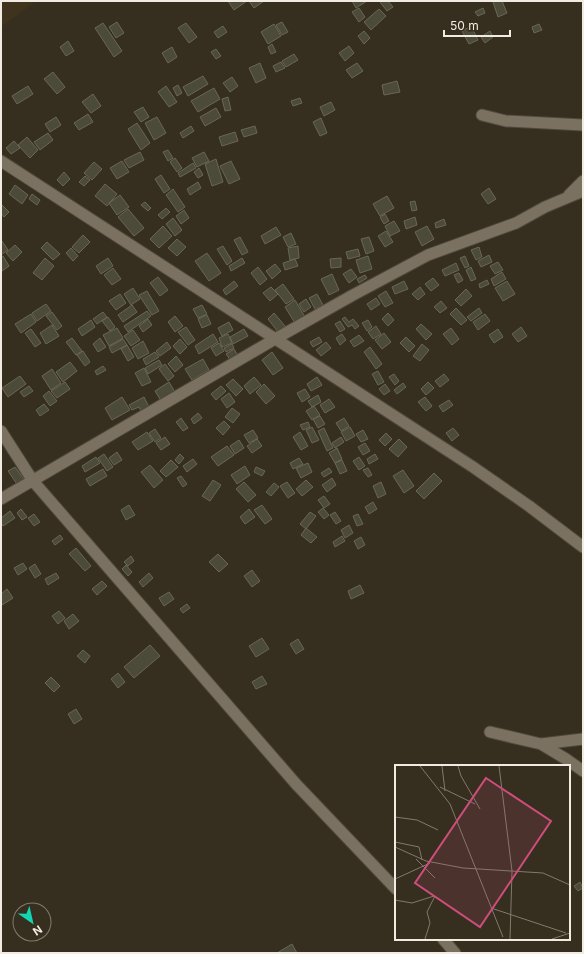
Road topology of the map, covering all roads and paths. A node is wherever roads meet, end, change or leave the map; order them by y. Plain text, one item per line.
1 (482, 114) dead end
2 (583, 125) edge
3 (3, 165) edge
4 (583, 181) edge
5 (583, 192) edge
6 (564, 200) junction
7 (275, 339) junction
8 (1, 431) edge
9 (33, 481) junction
10 (1, 499) edge
11 (583, 547) edge
12 (490, 732) dead end
13 (583, 739) edge
14 (541, 744) junction
15 (583, 771) edge
16 (395, 888) edge
17 (444, 940) edge
18 (455, 953) edge

1 - 2 street
3 - 7 street
4 - 6 street
5 - 6 street
6 - 7 street
7 - 9 street
7 - 11 street
8 - 9 street
9 - 10 street
9 - 16 street
12 - 14 street
13 - 14 street
14 - 15 street
17 - 18 street

